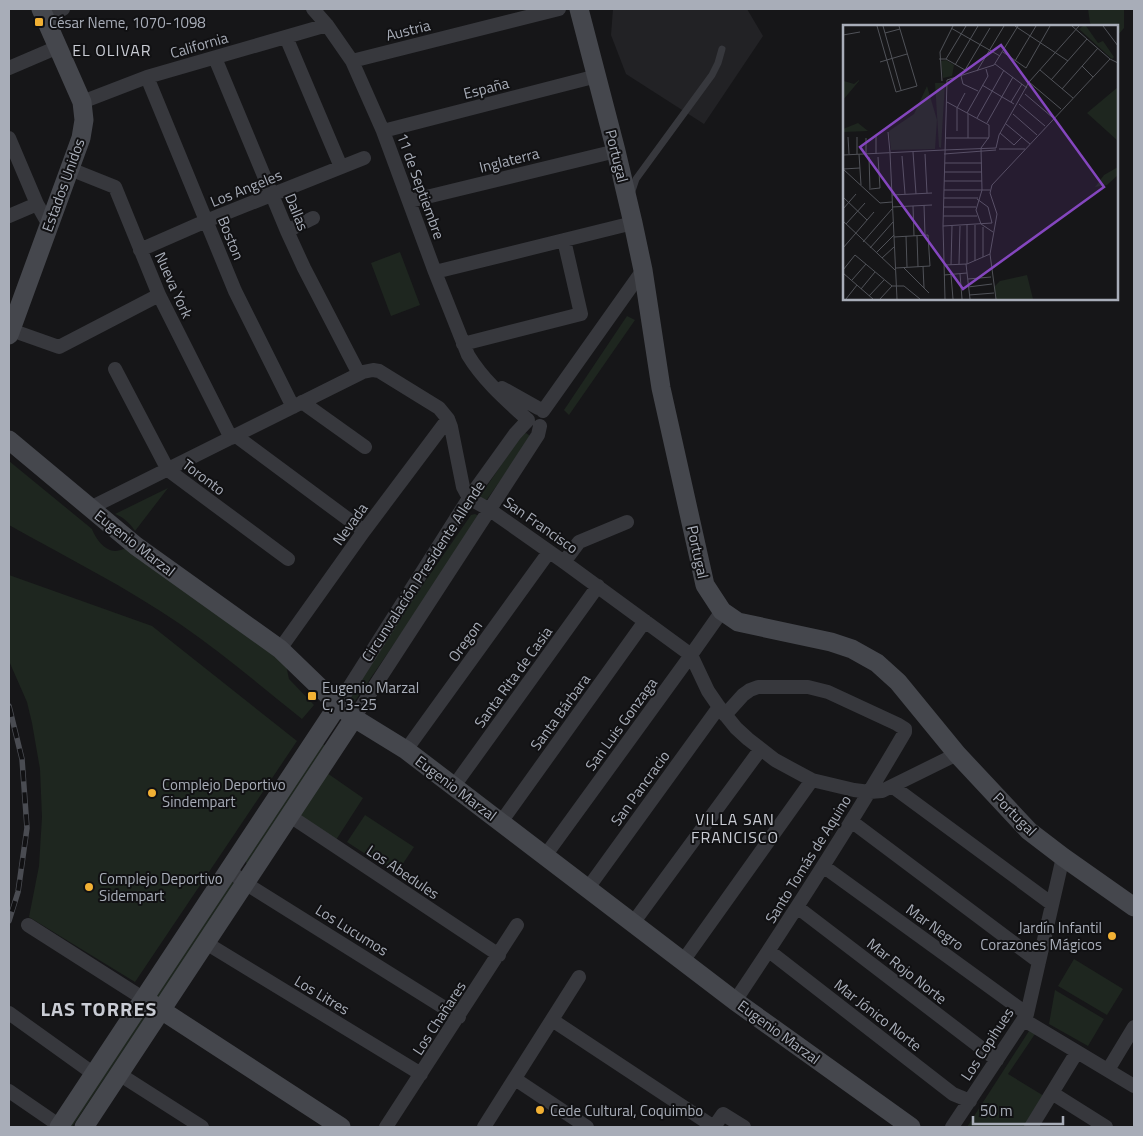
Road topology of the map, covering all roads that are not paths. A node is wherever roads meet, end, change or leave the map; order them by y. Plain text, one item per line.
1 (63, 9) edge
2 (313, 9) edge
3 (559, 9) edge
4 (579, 9) edge
5 (42, 12) edge
6 (327, 25) junction
7 (286, 37) junction
8 (58, 47) junction
9 (722, 49) dead end
10 (215, 58) junction
11 (352, 61) junction
12 (9, 68) edge
13 (597, 76) junction
14 (147, 77) junction
15 (82, 102) junction
16 (383, 131) junction
17 (9, 138) edge
18 (616, 151) junction
19 (364, 158) dead end
20 (341, 167) junction
21 (70, 170) junction
22 (272, 195) junction
23 (628, 201) junction
24 (410, 202) junction
25 (37, 204) junction
26 (9, 216) edge
27 (313, 218) dead end
28 (206, 222) junction
29 (633, 223) junction
30 (49, 225) junction
31 (287, 231) junction
32 (564, 240) junction
33 (140, 250) junction
34 (643, 270) junction
35 (436, 272) junction
36 (159, 295) junction
37 (10, 332) edge
38 (463, 344) junction
39 (115, 370) dead end
40 (359, 374) junction
41 (486, 380) junction
42 (298, 405) junction
43 (541, 409) junction
44 (448, 419) junction
45 (534, 422) junction
46 (233, 437) junction
47 (9, 440) edge
48 (365, 447) dead end
49 (168, 470) junction
50 (470, 498) junction
51 (90, 508) junction
52 (490, 510) junction
53 (627, 522) dead end
54 (364, 531) junction
55 (549, 552) junction
56 (288, 559) dead end
57 (564, 562) junction
58 (598, 586) junction
59 (722, 612) junction
60 (645, 621) junction
61 (280, 649) junction
62 (691, 655) junction
63 (338, 705) junction
64 (722, 711) junction
65 (354, 718) junction
66 (905, 732) joint
67 (406, 750) junction
68 (760, 750) junction
69 (957, 754) junction
70 (812, 780) junction
71 (454, 786) junction
72 (892, 786) junction
73 (870, 792) junction
74 (290, 816) junction
75 (851, 821) junction
76 (501, 822) junction
77 (545, 856) junction
78 (1063, 857) junction
79 (823, 866) junction
80 (229, 870) junction
81 (245, 883) junction
82 (588, 888) junction
83 (1052, 904) junction
84 (797, 907) junction
85 (1134, 907) edge
86 (633, 923) junction
87 (28, 925) dead end
88 (518, 926) dead end
89 (206, 943) junction
90 (769, 951) junction
91 (499, 955) junction
92 (683, 961) junction
93 (1039, 962) junction
94 (579, 977) dead end
95 (144, 999) junction
96 (735, 1001) junction
97 (162, 1010) junction
98 (9, 1013) edge
99 (459, 1017) junction
100 (1025, 1017) junction
101 (552, 1020) junction
102 (1134, 1027) edge
103 (1077, 1052) junction
104 (997, 1060) junction
105 (1108, 1070) junction
106 (94, 1074) junction
107 (119, 1074) junction
108 (421, 1074) junction
109 (514, 1079) junction
110 (1134, 1086) edge
111 (9, 1091) edge
112 (1052, 1093) junction
113 (970, 1101) junction
114 (90, 1125) edge
115 (59, 1127) edge
116 (202, 1127) edge
117 (341, 1127) edge
118 (386, 1127) edge
119 (484, 1127) edge
120 (587, 1127) edge
121 (714, 1127) edge
122 (744, 1127) edge
123 (911, 1127) edge
124 (952, 1127) edge
125 (1031, 1127) edge
126 (1106, 1127) edge

1 - 5 street
2 - 6 street, 11 de Septiembre
3 - 11 street, Austria
4 - 13 main road, Portugal
5 - 8 main road, Estados Unidos
6 - 7 street, California
6 - 11 street, 11 de Septiembre
7 - 10 street, California
7 - 20 street
8 - 12 street
8 - 15 main road, Estados Unidos
9 - 23 lane
10 - 14 street, California
10 - 22 street, Dallas
11 - 16 street, 11 de Septiembre
13 - 16 street, España
13 - 18 main road, Portugal
14 - 15 street, California
14 - 28 street, Boston
15 - 21 main road, Estados Unidos
16 - 24 street, 11 de Septiembre
17 - 25 street
18 - 23 main road, Portugal
18 - 24 street, Inglaterra
19 - 20 street, Los Angeles
20 - 22 street, Los Angeles
21 - 30 main road, Estados Unidos
21 - 33 street, Nueva York
22 - 28 street, Los Angeles
22 - 31 street, Dallas
23 - 29 main road, Portugal
24 - 35 street, 11 de Septiembre
25 - 26 street
25 - 30 street
27 - 31 street
28 - 33 street, Los Angeles
28 - 42 street, Boston
29 - 32 street
29 - 34 main road, Portugal
30 - 37 main road, Estados Unidos
31 - 40 street, Dallas
32 - 35 street
32 - 38 street
33 - 36 street, Nueva York
34 - 43 street
34 - 59 main road, Portugal
35 - 38 street, 11 de Septiembre
36 - 37 street
36 - 46 street, Nueva York
38 - 41 street, 11 de Septiembre
39 - 49 street, Toronto
40 - 42 street
40 - 44 street
41 - 43 street, 11 de Septiembre
41 - 45 street, 11 de Septiembre
42 - 46 street
42 - 48 street, Boston
43 - 45 street, Circunvalación Presidente Allende
44 - 50 street
44 - 54 street, Nevada
45 - 50 street, Circunvalación Presidente Allende
45 - 52 street, Circunvalación Presidente Allende
46 - 49 street
46 - 54 street, Nueva York
47 - 51 main road, Eugenio Marzal
49 - 51 street
49 - 56 street, Toronto
50 - 52 street, San Francisco
50 - 63 street, Circunvalación Presidente Allende
51 - 61 main road, Eugenio Marzal
52 - 55 street, San Francisco
52 - 65 street, Circunvalación Presidente Allende
53 - 57 street
54 - 61 street, Nevada
55 - 57 street, San Francisco
55 - 67 street, Oregon
57 - 58 street, San Francisco
58 - 60 street, San Francisco
58 - 71 street, Santa Rita de Casia
59 - 62 street, San Luis Gonzaga
59 - 69 main road, Portugal
60 - 62 street, San Francisco
60 - 76 street, Santa Bárbara
61 - 63 main road, Eugenio Marzal
62 - 64 street, San Francisco
62 - 77 street, San Luis Gonzaga
63 - 65 main road, Eugenio Marzal
63 - 80 main road, Circunvalación Presidente Allende
64 - 66 street, San Pancracio
64 - 68 street, San Francisco
64 - 82 street, San Pancracio
65 - 67 main road, Eugenio Marzal
65 - 74 main road, Circunvalación Presidente Allende
66 - 73 street, Santo Tomás de Aquino
67 - 71 main road, Eugenio Marzal
68 - 70 street, San Francisco
68 - 86 street
69 - 72 street, San Francisco
69 - 78 main road, Portugal
70 - 73 street, San Francisco
70 - 92 street
71 - 76 main road, Eugenio Marzal
72 - 73 street, San Francisco
72 - 83 street
73 - 75 street, Santo Tomás de Aquino
74 - 81 main road, Circunvalación Presidente Allende
74 - 91 street, Los Abedules
75 - 79 street, Santo Tomás de Aquino
75 - 93 street
76 - 77 main road, Eugenio Marzal
77 - 82 main road, Eugenio Marzal
78 - 83 street, Los Copihues
78 - 85 main road, Portugal
79 - 84 street, Santo Tomás de Aquino
79 - 100 street, Mar Negro
80 - 81 street, Los Lucumos
80 - 95 main road, Circunvalación Presidente Allende
81 - 89 main road, Circunvalación Presidente Allende
81 - 99 street, Los Lucumos
82 - 86 main road, Eugenio Marzal
83 - 93 street, Los Copihues
84 - 90 street, Santo Tomás de Aquino
84 - 104 street, Mar Rojo Norte
86 - 92 main road, Eugenio Marzal
87 - 95 street
88 - 91 street, Los Chañares
89 - 97 main road, Circunvalación Presidente Allende
89 - 108 street, Los Litres
90 - 96 street, Santo Tomás de Aquino
90 - 113 street, Mar Jónico Norte
91 - 99 street, Los Chañares
92 - 96 main road, Eugenio Marzal
93 - 100 street, Los Copihues
94 - 101 street
95 - 97 main road
95 - 106 main road, Circunvalación Presidente Allende
96 - 123 main road, Eugenio Marzal
97 - 107 main road, Circunvalación Presidente Allende
97 - 117 main road
98 - 106 street
99 - 108 street, Los Chañares
100 - 103 street, Mar Negro
100 - 104 street, Los Copihues
101 - 109 street
101 - 121 street
102 - 105 street
103 - 105 street, Mar Negro
103 - 112 street
104 - 113 street, Los Copihues
105 - 110 street, Mar Negro
106 - 115 main road, Circunvalación Presidente Allende
107 - 114 main road, Circunvalación Presidente Allende
107 - 116 street
108 - 118 street, Los Chañares
109 - 119 street
109 - 120 street
111 - 115 street
112 - 125 street
112 - 126 street
113 - 124 street, Los Copihues
121 - 122 street

